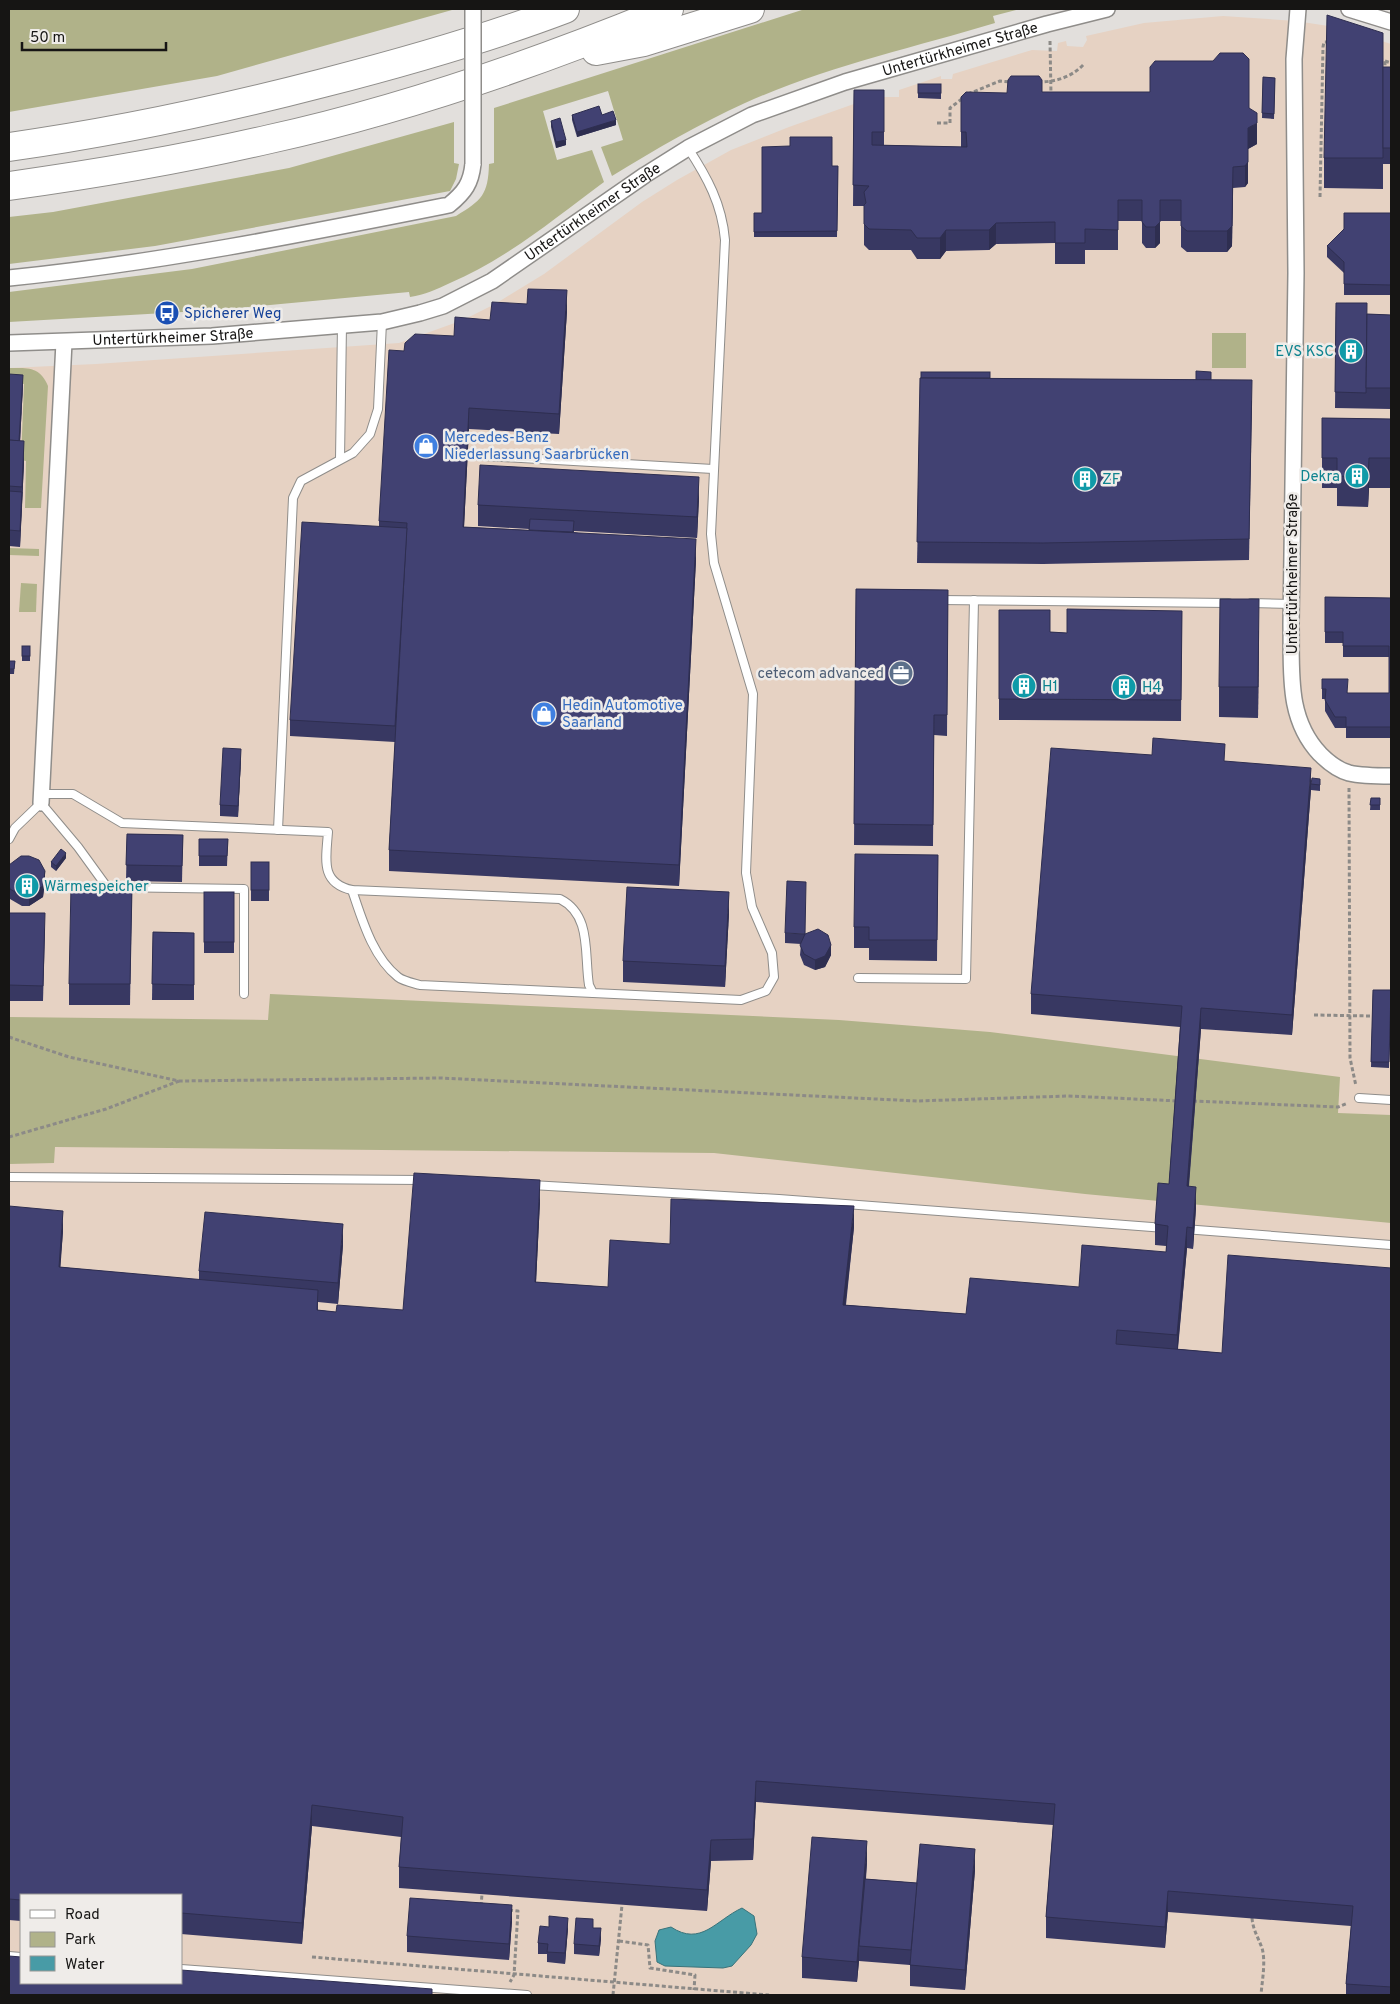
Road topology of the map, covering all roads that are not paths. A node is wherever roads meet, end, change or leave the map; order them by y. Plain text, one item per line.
1 (473, 9) edge
2 (565, 9) edge
3 (669, 9) edge
4 (750, 9) edge
5 (1107, 9) edge
6 (1298, 9) edge
7 (1350, 9) edge
8 (1391, 22) edge
9 (524, 65) junction
10 (9, 148) edge
11 (688, 148) junction
12 (9, 186) edge
13 (9, 278) edge
14 (382, 322) junction
15 (342, 326) junction
16 (64, 342) junction
17 (9, 343) edge
18 (468, 456) edge
19 (340, 459) junction
20 (713, 469) junction
21 (927, 600) edge
22 (974, 600) junction
23 (1291, 604) junction
24 (1391, 776) edge
25 (42, 798) junction
26 (12, 828) edge
27 (278, 830) junction
28 (9, 839) edge
29 (352, 890) junction
30 (858, 978) dead end
31 (593, 993) junction
32 (244, 994) dead end
33 (1358, 1098) dead end
34 (1391, 1100) edge
35 (9, 1176) edge
36 (430, 1180) edge
37 (525, 1184) edge
38 (1391, 1245) edge
39 (182, 1969) edge
40 (527, 1995) edge

1 - 13 street, bridge
2 - 10 highway
3 - 9 highway
4 - 9 highway
5 - 11 street, Untertürkheimer Straße
6 - 23 street, Untertürkheimer Straße
7 - 8 street
9 - 12 highway
11 - 14 street, Untertürkheimer Straße
11 - 20 lane
14 - 15 street, Untertürkheimer Straße
14 - 19 lane
15 - 16 street, Untertürkheimer Straße
15 - 19 lane
16 - 17 street, Untertürkheimer Straße
16 - 25 street
18 - 20 lane
19 - 27 lane
20 - 31 lane
21 - 22 lane
22 - 23 lane
22 - 30 lane
23 - 24 street, Untertürkheimer Straße
25 - 26 lane
25 - 27 lane
25 - 32 lane
26 - 28 lane
27 - 29 lane
29 - 31 lane
29 - 31 lane
33 - 34 lane
35 - 36 lane
37 - 38 lane
39 - 40 lane

